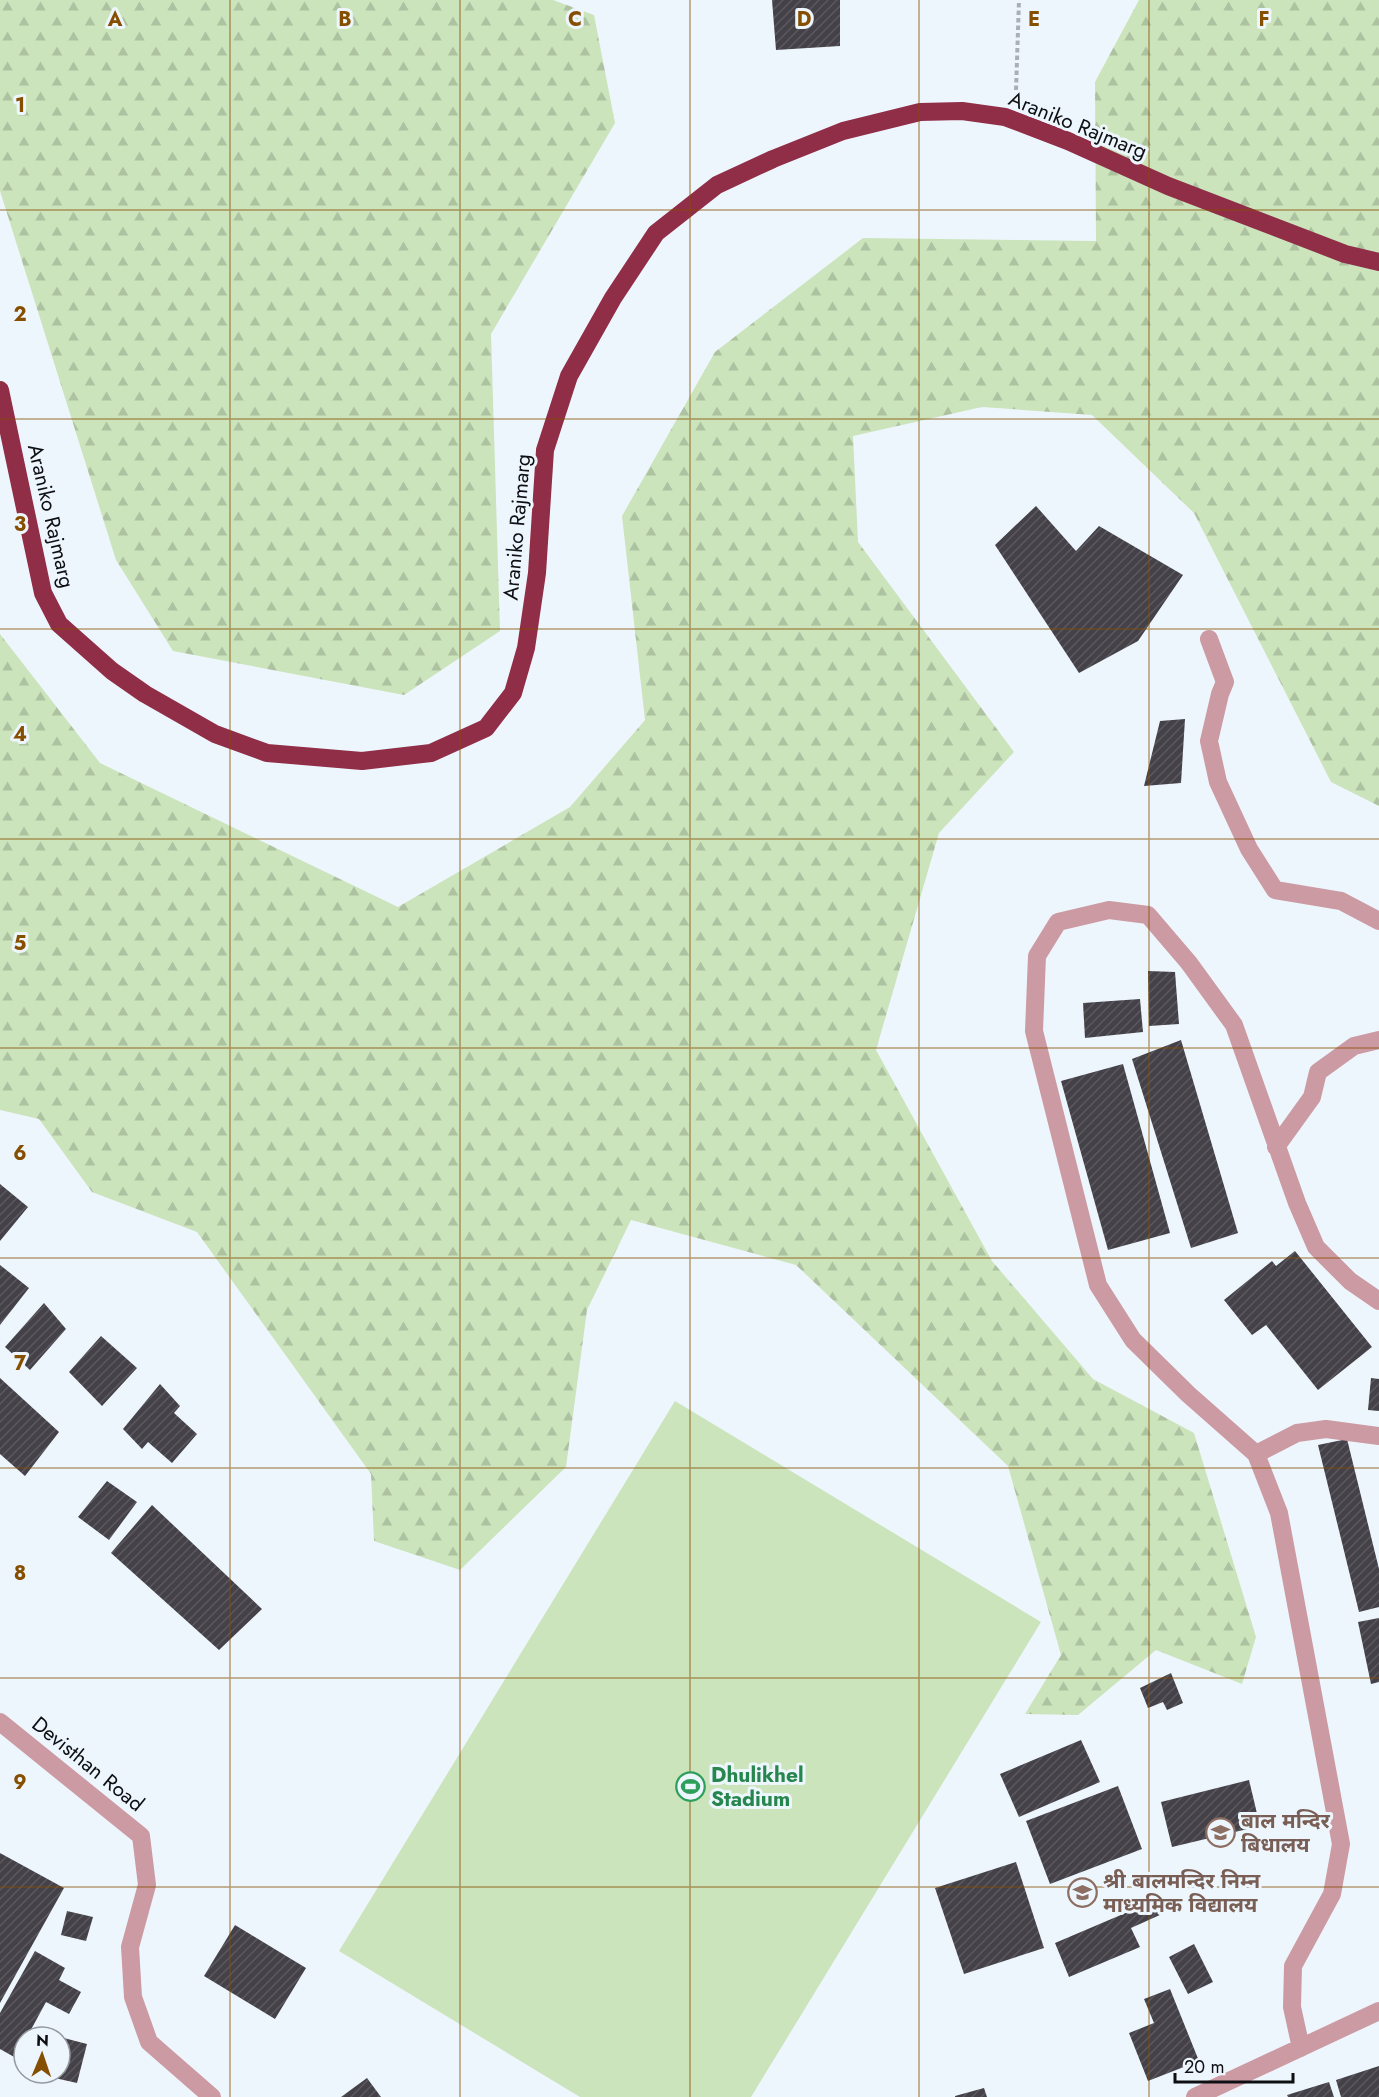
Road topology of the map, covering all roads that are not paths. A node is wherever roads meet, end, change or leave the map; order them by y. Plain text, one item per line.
1 (1379, 262) edge
2 (0, 390) edge
3 (1209, 639) dead end
4 (1379, 921) edge
5 (1379, 1040) edge
6 (1276, 1148) junction
7 (1379, 1301) edge
8 (1379, 1436) edge
9 (1256, 1454) junction
10 (0, 1722) edge
11 (1379, 2011) edge
12 (1301, 2048) junction
13 (212, 2097) edge
14 (1195, 2097) edge

1 - 2 highway, Araniko Rajmarg
3 - 4 street
5 - 6 street
6 - 7 street
6 - 9 street
8 - 9 street
9 - 12 street
10 - 13 street, Devisthan Road
11 - 12 street
12 - 14 street

